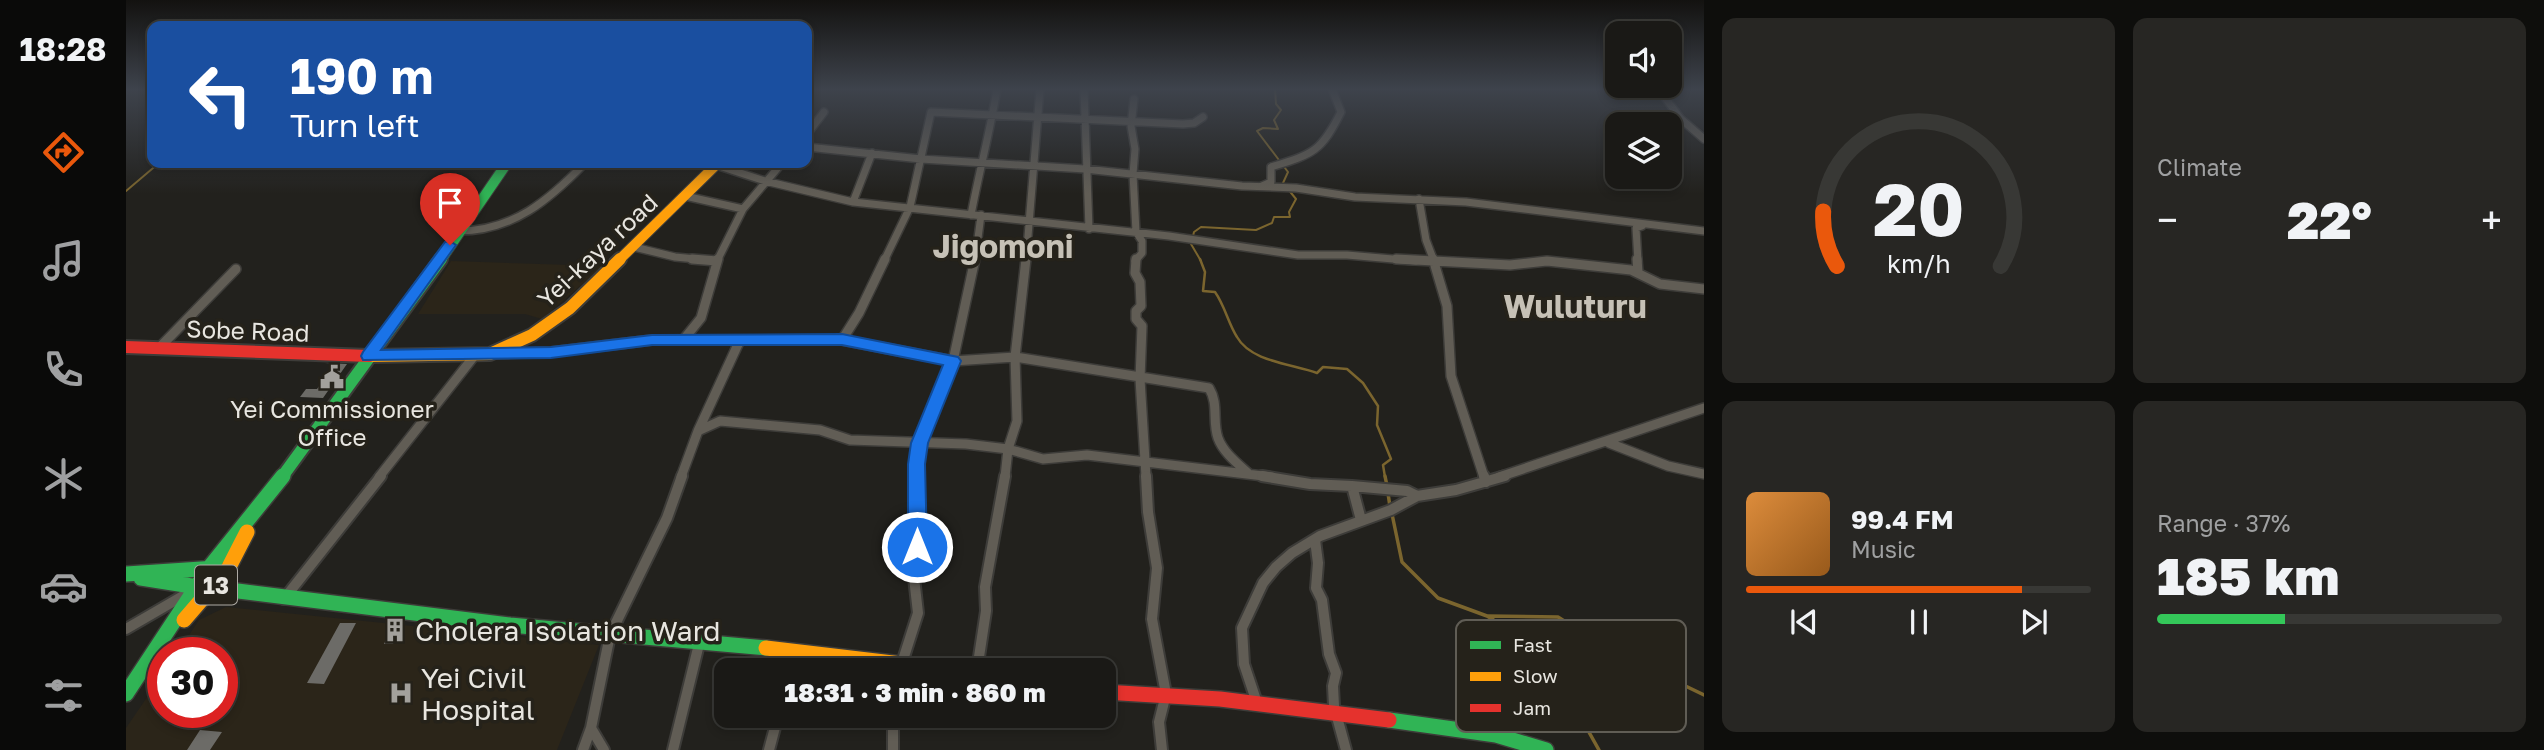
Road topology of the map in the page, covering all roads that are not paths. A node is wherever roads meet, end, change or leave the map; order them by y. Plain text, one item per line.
1 (928, 124) edge
2 (993, 124) edge
3 (1038, 124) edge
4 (1085, 124) edge
5 (1131, 124) edge
6 (1336, 124) edge
7 (1688, 124) edge
8 (1704, 139) edge
9 (812, 147) edge
10 (873, 153) junction
11 (921, 159) junction
12 (981, 161) junction
13 (1034, 166) junction
14 (504, 168) edge
15 (580, 168) edge
16 (713, 168) edge
17 (728, 168) edge
18 (777, 168) edge
19 (1086, 169) junction
20 (1133, 174) junction
21 (765, 181) junction
22 (1260, 187) junction
23 (685, 196) junction
24 (1419, 199) junction
25 (853, 202) junction
26 (910, 207) junction
27 (743, 209) junction
28 (976, 215) junction
29 (1031, 219) junction
30 (1643, 225) junction
31 (1089, 229) junction
32 (1704, 231) edge
33 (459, 232) junction
34 (1136, 232) junction
35 (634, 247) junction
36 (716, 261) junction
37 (1435, 262) junction
38 (236, 269) dead end
39 (1638, 272) junction
40 (1704, 289) edge
41 (684, 339) junction
42 (740, 340) junction
43 (842, 340) junction
44 (126, 346) edge
45 (143, 348) junction
46 (159, 348) junction
47 (491, 354) junction
48 (475, 355) junction
49 (369, 356) junction
50 (1015, 357) junction
51 (126, 359) edge
52 (953, 361) junction
53 (1140, 379) junction
54 (1704, 408) edge
55 (698, 431) junction
56 (919, 443) junction
57 (1609, 443) junction
58 (1008, 449) junction
59 (1146, 462) junction
60 (1248, 473) junction
61 (1704, 474) edge
62 (1486, 482) junction
63 (1352, 486) junction
64 (1417, 496) junction
65 (257, 512) junction
66 (1361, 520) junction
67 (1315, 540) junction
68 (209, 568) junction
69 (228, 569) junction
70 (126, 574) edge
71 (196, 588) junction
72 (214, 588) junction
73 (239, 592) junction
74 (284, 599) junction
75 (126, 629) edge
76 (610, 635) junction
77 (165, 637) edge
78 (168, 637) edge
79 (699, 640) junction
80 (786, 650) junction
81 (785, 658) edge
82 (844, 658) edge
83 (900, 658) edge
84 (979, 658) edge
85 (147, 663) edge
86 (1116, 692) edge
87 (126, 694) edge
88 (1166, 694) junction
89 (1257, 703) junction
90 (1336, 713) junction
91 (591, 728) junction
92 (775, 728) edge
93 (893, 728) edge
94 (1518, 744) edge
95 (583, 750) edge
96 (604, 750) edge
97 (673, 750) edge
98 (769, 750) edge
99 (892, 750) edge
100 (1162, 750) edge
101 (1346, 750) edge
102 (1546, 750) edge

1 - 11 street
2 - 12 street
3 - 13 street
4 - 19 street
5 - 20 street
6 - 22 street
7 - 8 street
9 - 10 street
10 - 11 street
10 - 25 street
11 - 12 street
11 - 26 street
12 - 13 street
12 - 28 street
13 - 19 street
13 - 29 street
14 - 33 main road, 13
15 - 33 street
16 - 23 main road, Yei-kaya road
17 - 21 street
18 - 21 street
19 - 20 street
19 - 31 street
20 - 22 street
20 - 34 street
21 - 25 street
21 - 27 street
22 - 24 street
23 - 27 street
23 - 35 main road, Yei-kaya road
24 - 30 street
24 - 37 street
25 - 26 street
26 - 28 street
26 - 43 street
27 - 36 street
28 - 29 street
28 - 52 street
29 - 31 street
29 - 50 street
30 - 32 street
30 - 39 street
31 - 34 street
33 - 49 main road, 13
34 - 37 street
34 - 53 street
35 - 36 street
35 - 47 main road, Yei-kaya road
36 - 41 street
37 - 39 street
37 - 62 street
38 - 46 street
39 - 40 street
41 - 42 street
41 - 47 street
42 - 43 street
42 - 55 street
43 - 52 street
44 - 45 main road, Sobe Road
45 - 46 main road, Sobe Road
45 - 51 main road
46 - 49 main road, Sobe Road
47 - 48 main road, Yei-kaya road
48 - 49 main road, Yei-kaya road
48 - 74 street
49 - 65 main road, 13
50 - 52 street
50 - 53 street
50 - 58 street
52 - 56 street
53 - 59 street
53 - 60 street
54 - 57 street
55 - 56 street
55 - 76 street
56 - 58 street
56 - 83 street
57 - 61 street
57 - 62 street
58 - 59 street
58 - 84 street
59 - 60 street
59 - 88 street
60 - 63 street
62 - 64 street
63 - 64 street
63 - 66 street
64 - 66 street
65 - 68 main road, 13
65 - 69 main road, 13
66 - 67 street
67 - 89 street
67 - 90 street
68 - 69 main road
68 - 70 main road
68 - 71 main road, 13
69 - 72 main road, 13
69 - 73 main road
70 - 71 main road
71 - 72 main road
71 - 75 street
71 - 77 main road
72 - 73 main road
72 - 78 main road, 13
73 - 74 main road
74 - 76 main road
76 - 79 main road
76 - 91 street
79 - 80 main road
79 - 97 street
80 - 81 street
80 - 82 main road
85 - 87 main road, 13
86 - 88 main road
88 - 89 main road
88 - 100 street
89 - 90 main road
90 - 94 main road
90 - 101 street
91 - 95 street
91 - 96 street
92 - 98 street
93 - 99 street
94 - 102 main road

